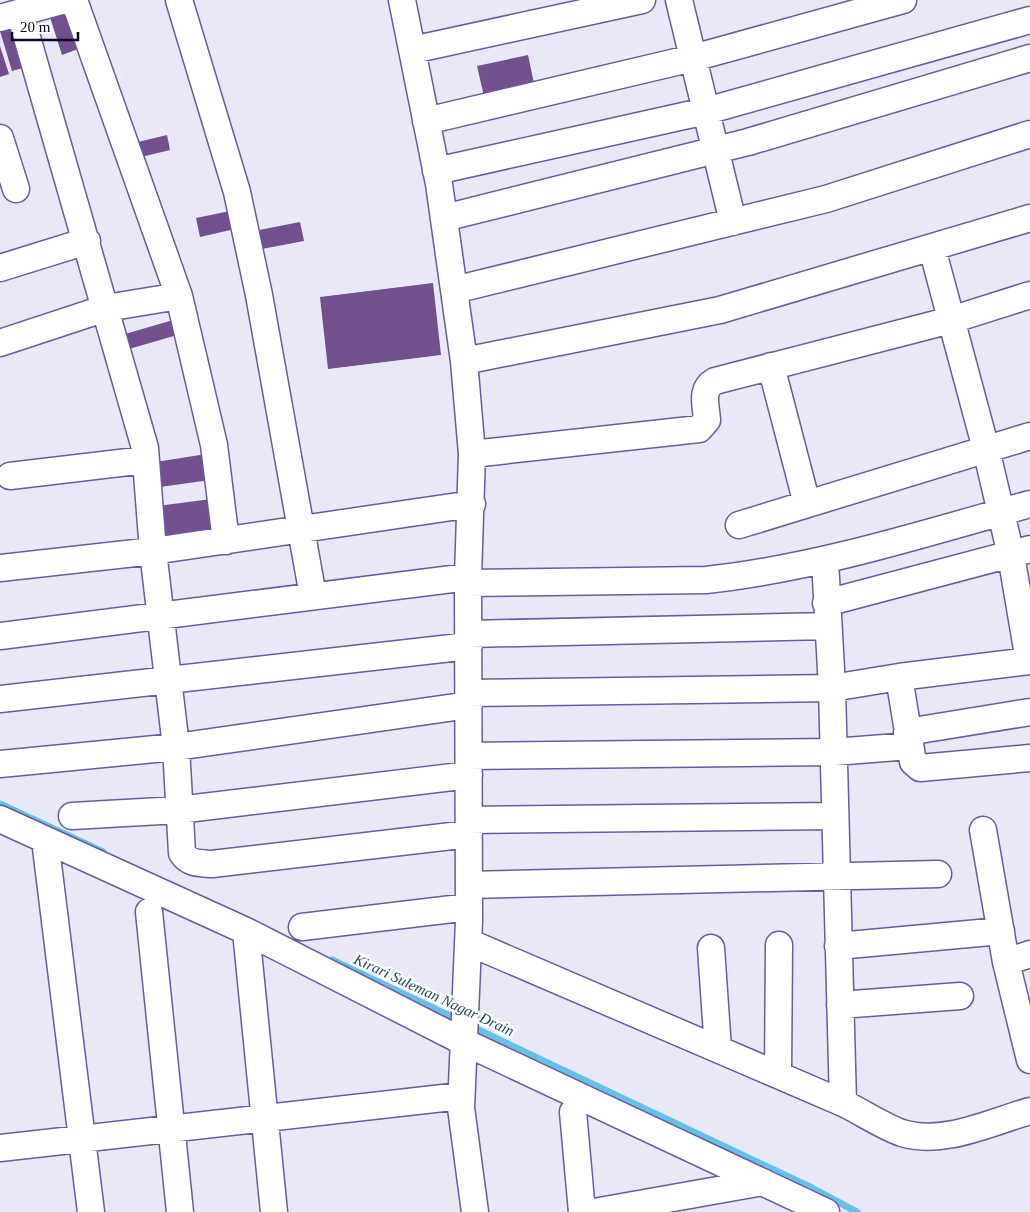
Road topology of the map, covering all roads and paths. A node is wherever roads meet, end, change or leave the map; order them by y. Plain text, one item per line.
1 (66, 0) edge
2 (74, 0) edge
3 (179, 0) edge
4 (402, 0) edge
5 (642, 0) edge
6 (679, 0) edge
7 (903, 0) edge
8 (10, 15) edge
9 (1030, 20) edge
10 (412, 50) junction
11 (693, 58) junction
12 (1030, 58) edge
13 (706, 111) junction
14 (426, 121) junction
15 (1030, 134) edge
16 (0, 138) edge
17 (715, 150) junction
18 (436, 171) junction
19 (16, 189) dead end
20 (444, 218) junction
21 (1030, 218) edge
22 (733, 222) junction
23 (87, 241) junction
24 (932, 248) junction
25 (0, 268) edge
26 (454, 290) junction
27 (1030, 295) edge
28 (179, 296) junction
29 (106, 308) junction
30 (952, 320) junction
31 (0, 343) edge
32 (464, 361) junction
33 (771, 366) junction
34 (1030, 436) edge
35 (986, 449) junction
36 (472, 454) junction
37 (145, 460) junction
38 (10, 476) dead end
39 (472, 504) junction
40 (807, 504) junction
41 (1030, 504) edge
42 (1001, 512) junction
43 (740, 525) dead end
44 (301, 530) junction
45 (226, 541) junction
46 (153, 551) junction
47 (1021, 552) edge
48 (825, 560) junction
49 (0, 568) edge
50 (468, 580) junction
51 (313, 596) junction
52 (1024, 598) edge
53 (827, 614) junction
54 (161, 615) junction
55 (0, 636) edge
56 (469, 640) junction
57 (1030, 661) edge
58 (899, 677) junction
59 (169, 681) junction
60 (832, 688) junction
61 (0, 699) edge
62 (469, 699) junction
63 (1030, 712) edge
64 (908, 739) junction
65 (176, 747) junction
66 (834, 752) junction
67 (1030, 758) edge
68 (0, 764) edge
69 (469, 766) junction
70 (178, 810) junction
71 (72, 816) dead end
72 (835, 816) junction
73 (0, 819) edge
74 (469, 827) junction
75 (983, 830) dead end
76 (45, 840) junction
77 (938, 874) dead end
78 (836, 876) junction
79 (469, 896) junction
80 (149, 912) dead end
81 (302, 928) dead end
82 (1001, 930) junction
83 (246, 931) junction
84 (468, 942) junction
85 (779, 945) dead end
86 (838, 946) junction
87 (711, 948) dead end
88 (1018, 958) edge
89 (960, 996) dead end
90 (840, 1005) junction
91 (464, 1029) junction
92 (1027, 1032) edge
93 (718, 1050) junction
94 (1030, 1060) edge
95 (778, 1075) junction
96 (461, 1096) junction
97 (843, 1103) junction
98 (1030, 1111) edge
99 (573, 1112) dead end
100 (265, 1118) junction
101 (170, 1129) junction
102 (82, 1139) junction
103 (0, 1148) edge
104 (763, 1182) junction
105 (665, 1206) edge
106 (91, 1212) edge
107 (180, 1212) edge
108 (274, 1212) edge
109 (475, 1212) edge
110 (582, 1212) edge
111 (594, 1212) edge
112 (826, 1212) edge

1 - 8 street
2 - 28 street
3 - 44 street
4 - 10 street
5 - 10 street
6 - 11 street
7 - 11 street
8 - 23 street
9 - 13 street
10 - 14 street
11 - 13 street
11 - 14 street
12 - 17 street
13 - 17 street
13 - 18 street
14 - 18 street
15 - 22 street
16 - 19 street
17 - 20 street
17 - 22 street
18 - 20 street
20 - 26 street
21 - 24 street
22 - 26 street
23 - 25 street
23 - 29 street
24 - 30 street
24 - 32 street
26 - 32 street
27 - 30 street
28 - 29 street
28 - 45 street
29 - 31 street
29 - 37 street
30 - 33 street
30 - 35 street
32 - 36 street
33 - 36 street
33 - 40 street
34 - 35 street
35 - 40 street
35 - 42 street
36 - 39 street
37 - 38 street
37 - 46 street
39 - 44 street
39 - 50 street
40 - 43 street
41 - 42 street
42 - 47 street
42 - 48 street
44 - 45 street
44 - 51 street
45 - 46 street
46 - 49 street
46 - 54 street
47 - 52 street
47 - 53 street
48 - 50 street
48 - 53 street
50 - 51 street
50 - 56 street
51 - 54 street
52 - 57 street
53 - 56 street
53 - 60 street
54 - 55 street
54 - 59 street
56 - 59 street
56 - 62 street
57 - 58 street
58 - 60 street
58 - 64 street
59 - 61 street
59 - 65 street
60 - 62 street
60 - 66 street
62 - 65 street
62 - 69 street
63 - 64 street
64 - 66 street
64 - 67 street
65 - 68 street
65 - 70 street
66 - 69 street
66 - 72 street
69 - 70 street
69 - 74 street
70 - 71 street
70 - 74 street
72 - 74 street
72 - 78 street
73 - 76 street
74 - 79 street
75 - 82 street
76 - 83 street
76 - 102 street
77 - 78 street
78 - 79 street
78 - 86 street
79 - 81 street
79 - 84 street
80 - 101 street
82 - 86 street
82 - 88 street
83 - 91 street
83 - 100 street
84 - 91 street
84 - 93 street
85 - 95 street
86 - 90 street
87 - 93 street
88 - 92 street
89 - 90 street
90 - 97 street
91 - 96 street
91 - 104 street
92 - 94 street
93 - 95 street
95 - 97 street
96 - 100 street
96 - 109 street
97 - 98 street
99 - 110 street
100 - 101 street
100 - 108 street
101 - 102 street
101 - 107 street
102 - 103 street
102 - 106 street
104 - 105 street
104 - 112 street
105 - 111 street

